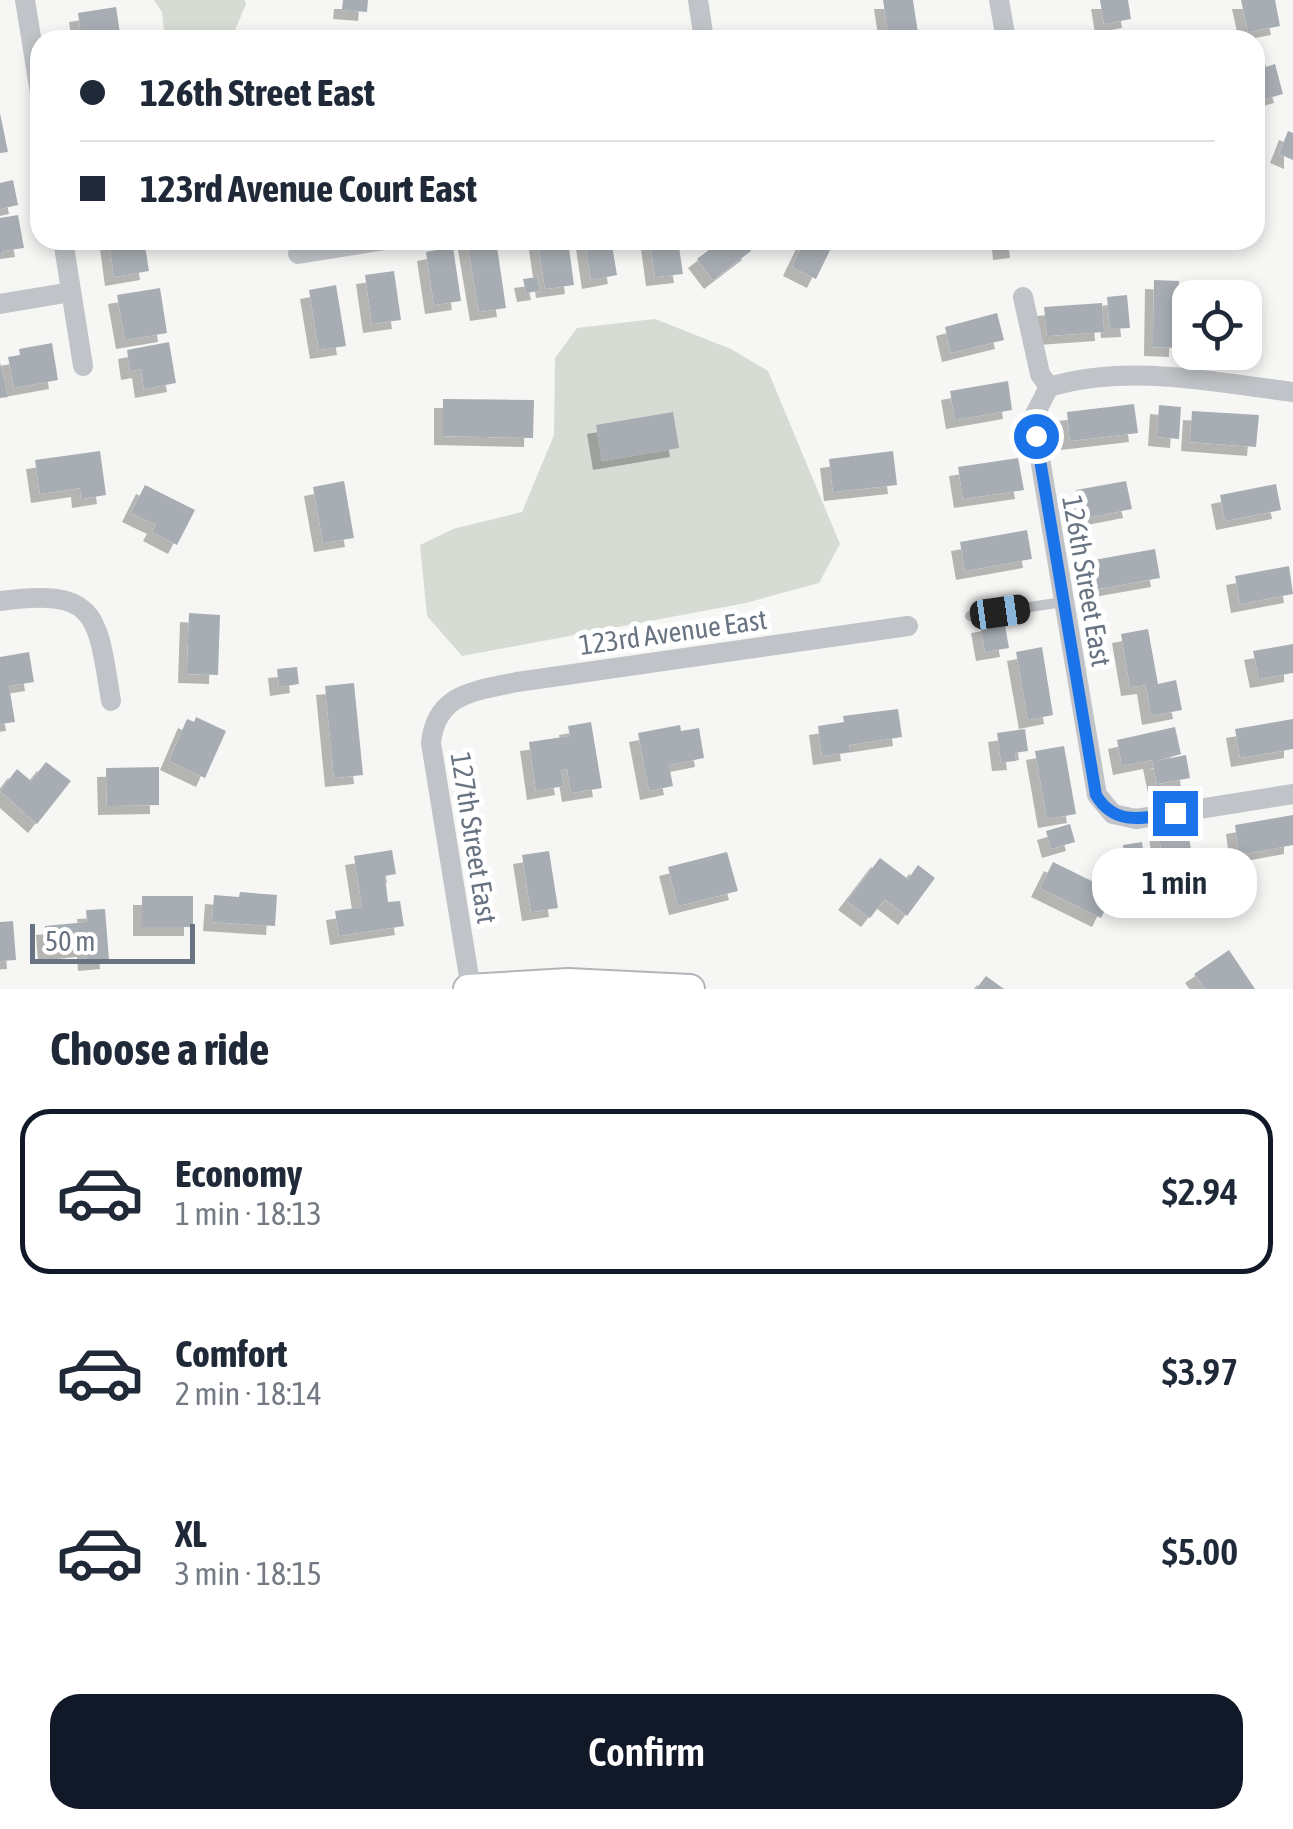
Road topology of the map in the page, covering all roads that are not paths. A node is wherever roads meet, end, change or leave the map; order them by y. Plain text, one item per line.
1 (26, 0) edge
2 (698, 0) edge
3 (1000, 0) edge
4 (31, 30) edge
5 (702, 30) edge
6 (1004, 30) edge
7 (65, 250) edge
8 (323, 250) edge
9 (298, 254) dead end
10 (71, 292) junction
11 (1022, 297) dead end
12 (0, 304) edge
13 (83, 366) dead end
14 (1049, 388) junction
15 (1293, 392) edge
16 (0, 601) edge
17 (1063, 602) junction
18 (970, 616) dead end
19 (908, 626) dead end
20 (449, 700) joint
21 (112, 702) dead end
22 (1293, 794) edge
23 (470, 989) edge
24 (690, 989) edge

1 - 4 street
2 - 5 street
3 - 6 street
7 - 10 street
8 - 9 street
10 - 12 street
10 - 13 street
11 - 14 street
14 - 15 street
14 - 17 street, 126th Street East
16 - 21 street
17 - 18 lane
17 - 22 street, 126th Street East
19 - 20 street, 123rd Avenue East
20 - 23 street, 127th Street East
23 - 24 main road

